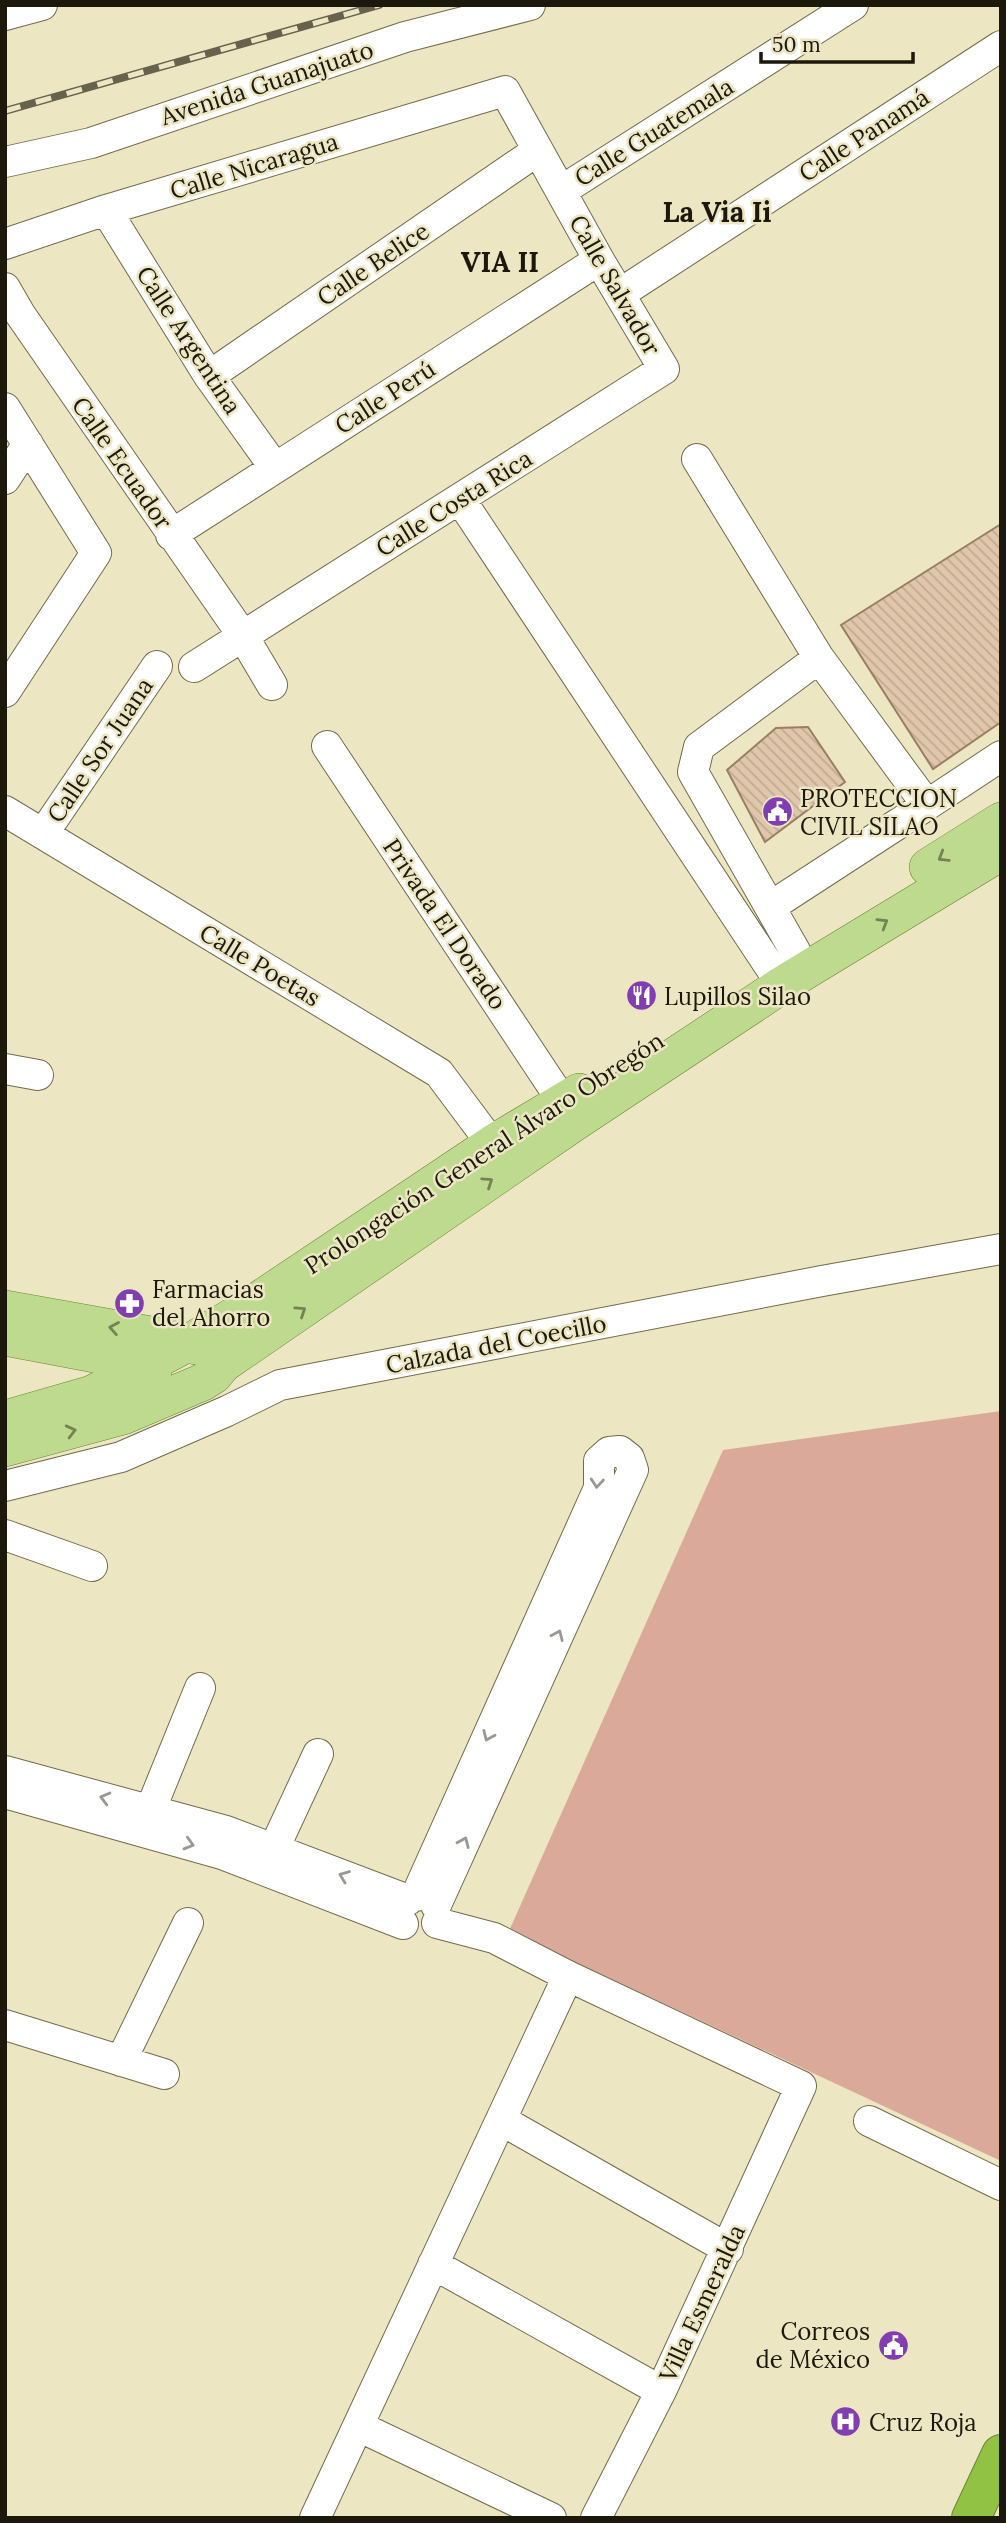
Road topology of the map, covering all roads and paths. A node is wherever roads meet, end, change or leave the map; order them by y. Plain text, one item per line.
1 (42, 5) edge
2 (530, 5) edge
3 (853, 5) edge
4 (5, 15) edge
5 (1001, 46) edge
6 (505, 91) joint
7 (537, 152) junction
8 (5, 162) edge
9 (561, 191) junction
10 (106, 210) junction
11 (5, 244) edge
12 (599, 260) junction
13 (5, 288) edge
14 (621, 293) junction
15 (12, 318) edge
16 (664, 369) joint
17 (209, 376) junction
18 (5, 408) edge
19 (29, 444) junction
20 (697, 459) dead end
21 (275, 468) junction
22 (5, 479) edge
23 (460, 499) junction
24 (171, 535) junction
25 (243, 636) junction
26 (819, 658) junction
27 (157, 666) dead end
28 (194, 667) dead end
29 (272, 685) dead end
30 (5, 692) edge
31 (327, 746) dead end
32 (1001, 756) edge
33 (927, 805) junction
34 (5, 811) edge
35 (1001, 821) edge
36 (43, 834) junction
37 (1001, 852) edge
38 (770, 907) junction
39 (782, 968) junction
40 (5, 1069) edge
41 (38, 1075) dead end
42 (563, 1102) junction
43 (492, 1144) junction
44 (1001, 1249) edge
45 (5, 1310) edge
46 (5, 1337) edge
47 (190, 1342) junction
48 (61, 1346) junction
49 (142, 1366) junction
50 (203, 1378) junction
51 (70, 1400) junction
52 (227, 1411) junction
53 (5, 1419) edge
54 (5, 1448) edge
55 (5, 1486) edge
56 (5, 1535) edge
57 (92, 1566) dead end
58 (201, 1688) dead end
59 (514, 1705) junction
60 (318, 1754) dead end
61 (5, 1771) edge
62 (5, 1793) edge
63 (148, 1822) junction
64 (268, 1859) junction
65 (420, 1910) junction
66 (188, 1923) dead end
67 (568, 1976) junction
68 (5, 2025) edge
69 (121, 2061) junction
70 (164, 2074) dead end
71 (501, 2120) junction
72 (869, 2121) dead end
73 (1001, 2185) edge
74 (728, 2249) junction
75 (433, 2264) junction
76 (661, 2390) junction
77 (358, 2426) junction
78 (1001, 2454) edge
79 (315, 2518) edge
80 (551, 2518) edge
81 (596, 2518) edge
82 (971, 2518) edge

1 - 4 street
2 - 8 street, Avenida Guanajuato
3 - 9 street, Calle Guatemala
5 - 14 street, Calle Panamá
6 - 7 street, Calle Salvador
6 - 10 street, Calle Nicaragua
7 - 9 street, Calle Salvador
7 - 17 street, Calle Belice
9 - 12 street, Calle Salvador
10 - 11 street, Calle Nicaragua
10 - 17 street, Calle Argentina
12 - 14 street, Calle Salvador
12 - 21 street, Calle Perú
13 - 15 street, Calle Ecuador
14 - 16 street, Calle Salvador
15 - 24 street, Calle Ecuador
16 - 23 street, Calle Costa Rica
17 - 21 street, Calle Argentina
18 - 19 street
19 - 22 street
19 - 30 street
20 - 26 street
21 - 24 street, Calle Perú
23 - 25 street, Calle Costa Rica
23 - 39 street
24 - 25 street, Calle Ecuador
25 - 28 street, Calle Costa Rica
25 - 29 street, Calle Ecuador
26 - 33 street
26 - 38 street
27 - 36 street, Calle Sor Juana
31 - 42 street, Privada El Dorado
32 - 33 street
33 - 38 street
34 - 36 street, Calle Poetas
35 -> 39 main road, Prolongación General Álvaro Obregón
36 - 43 street, Calle Poetas
39 -> 37 main road, Prolongación General Álvaro Obregón
38 - 39 street
39 - 42 main road, Prolongación General Álvaro Obregón
50 -> 39 main road, Prolongación General Álvaro Obregón
40 - 41 street
42 - 43 main road, Prolongación General Álvaro Obregón
43 - 47 main road, Prolongación General Álvaro Obregón
44 - 52 street, Calzada del Coecillo
47 -> 45 main road
46 - 48 main road
47 - 49 main road, Prolongación General Álvaro Obregón
47 - 50 main road
48 - 49 main road
48 - 51 main road
49 - 50 main road
49 - 51 main road, Prolongación General Álvaro Obregón
50 - 52 street
54 -> 50 main road, Prolongación General Álvaro Obregón
51 - 53 main road, Prolongación General Álvaro Obregón
52 - 55 street, Calzada del Coecillo
56 - 57 street
58 - 63 street
59 -> 59 street
59 - 65 street
60 - 64 street
63 -> 61 street
62 - 63 street
63 - 64 street
64 - 65 street
65 - 67 street
66 - 69 street
67 - 71 street
67 - 74 street, Villa Esmeralda
68 - 69 street
69 - 70 street
71 - 74 street
71 - 75 street
72 - 73 street
74 - 76 street, Villa Esmeralda
75 - 76 street
75 - 77 street
76 - 81 street, Villa Esmeralda
77 - 79 street
77 - 80 street
78 - 82 highway

